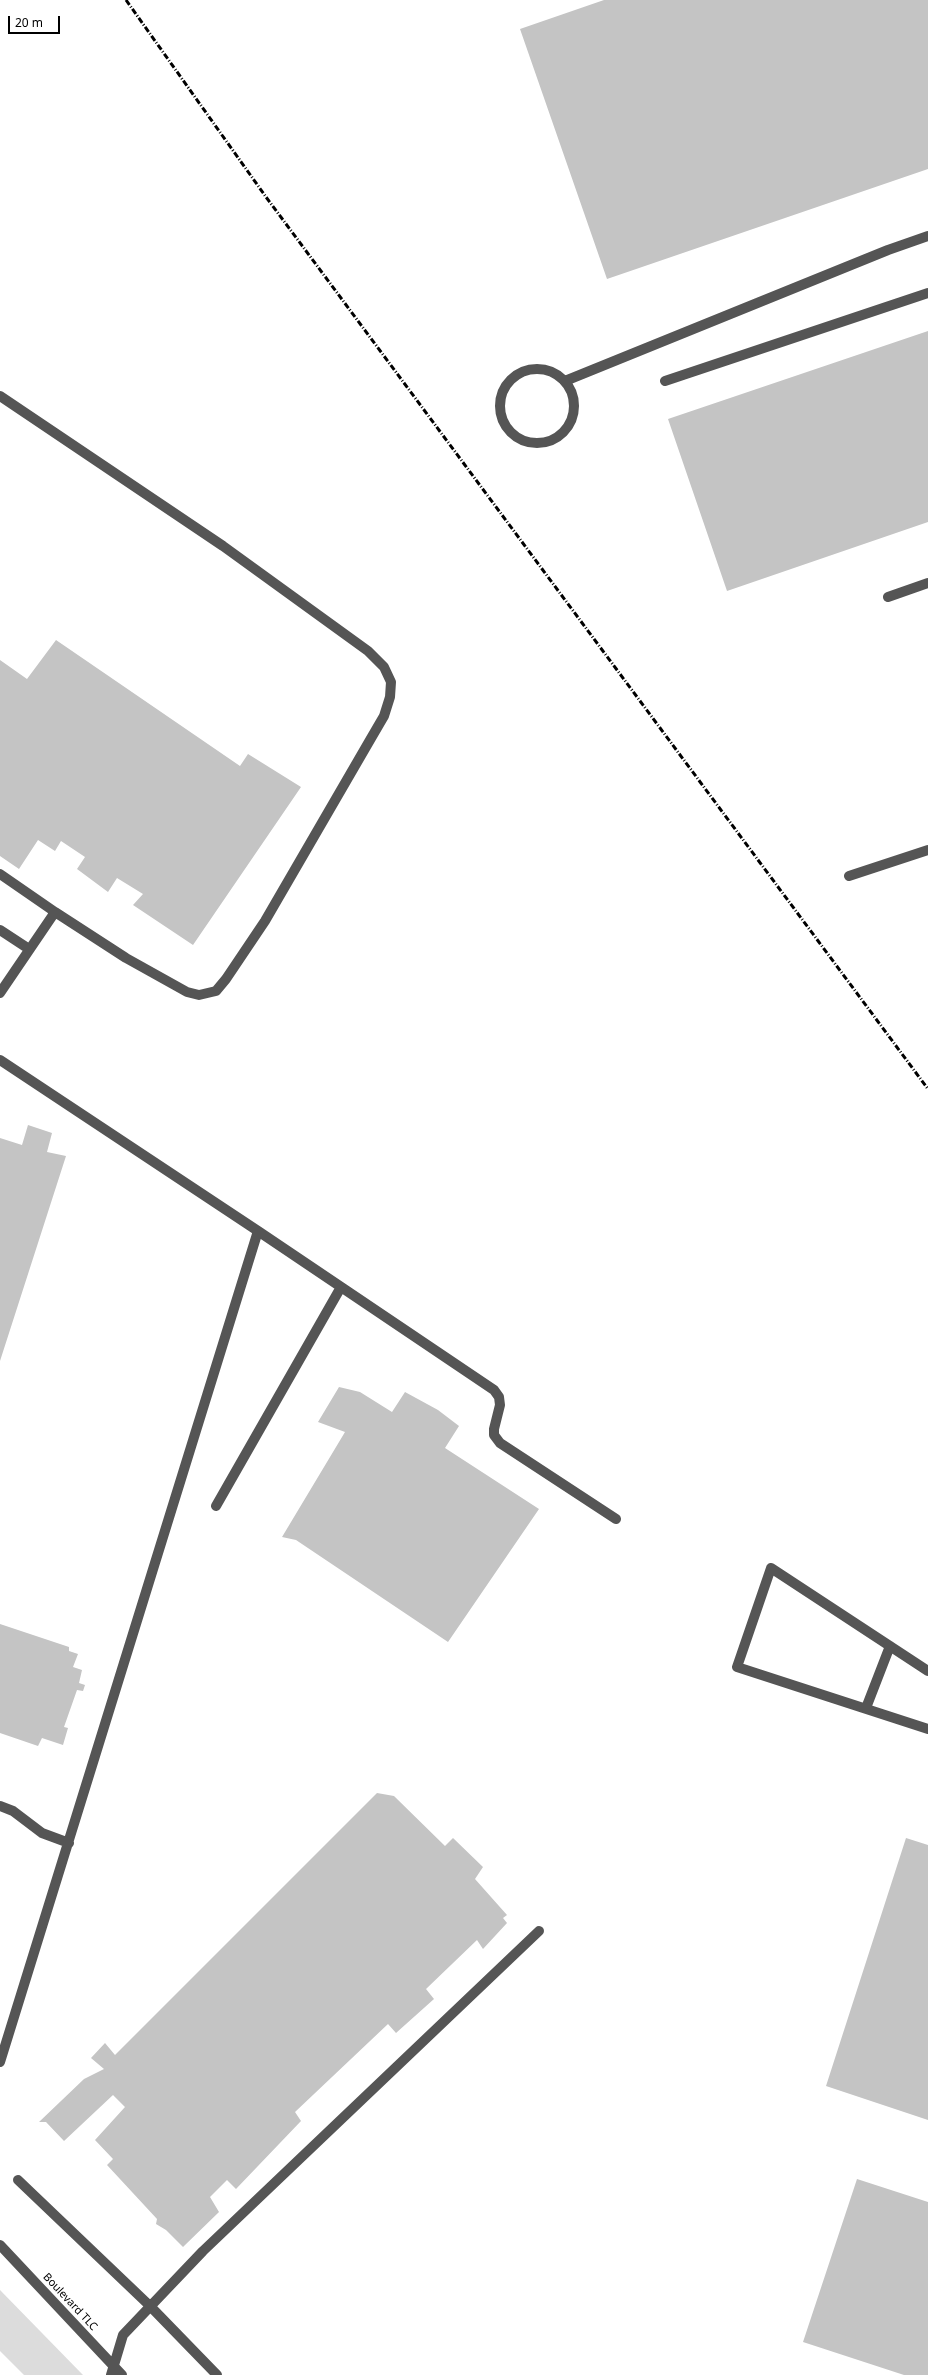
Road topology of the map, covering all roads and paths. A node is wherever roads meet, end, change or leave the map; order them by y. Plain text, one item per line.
1 (928, 236) edge
2 (928, 293) edge
3 (564, 381) junction
4 (665, 381) dead end
5 (0, 396) edge
6 (928, 583) edge
7 (888, 597) dead end
8 (928, 850) edge
9 (0, 874) edge
10 (849, 876) dead end
11 (56, 912) junction
12 (0, 930) edge
13 (29, 949) junction
14 (0, 993) edge
15 (0, 1060) edge
16 (258, 1231) junction
17 (341, 1287) junction
18 (216, 1506) dead end
19 (616, 1519) dead end
20 (890, 1646) junction
21 (928, 1671) edge
22 (866, 1708) junction
23 (928, 1729) edge
24 (0, 1806) edge
25 (68, 1843) junction
26 (539, 1931) dead end
27 (0, 2062) edge
28 (18, 2180) dead end
29 (0, 2245) edge
30 (150, 2306) junction
31 (112, 2371) edge
32 (122, 2375) edge
33 (217, 2375) edge

1 - 3 street
2 - 4 street
3 - 3 street
5 - 11 street
6 - 7 street
8 - 10 street
9 - 11 street
11 - 13 street
12 - 13 street
13 - 14 street
15 - 16 street
16 - 17 street
16 - 25 street
17 - 18 street
17 - 19 street
20 - 21 street
20 - 22 street
20 - 22 street
22 - 23 street
24 - 25 street
25 - 27 street
26 - 30 street
28 - 30 street
29 - 31 street, Boulevard TLC
30 - 31 street
30 - 33 street
31 - 32 street, Boulevard TLC

